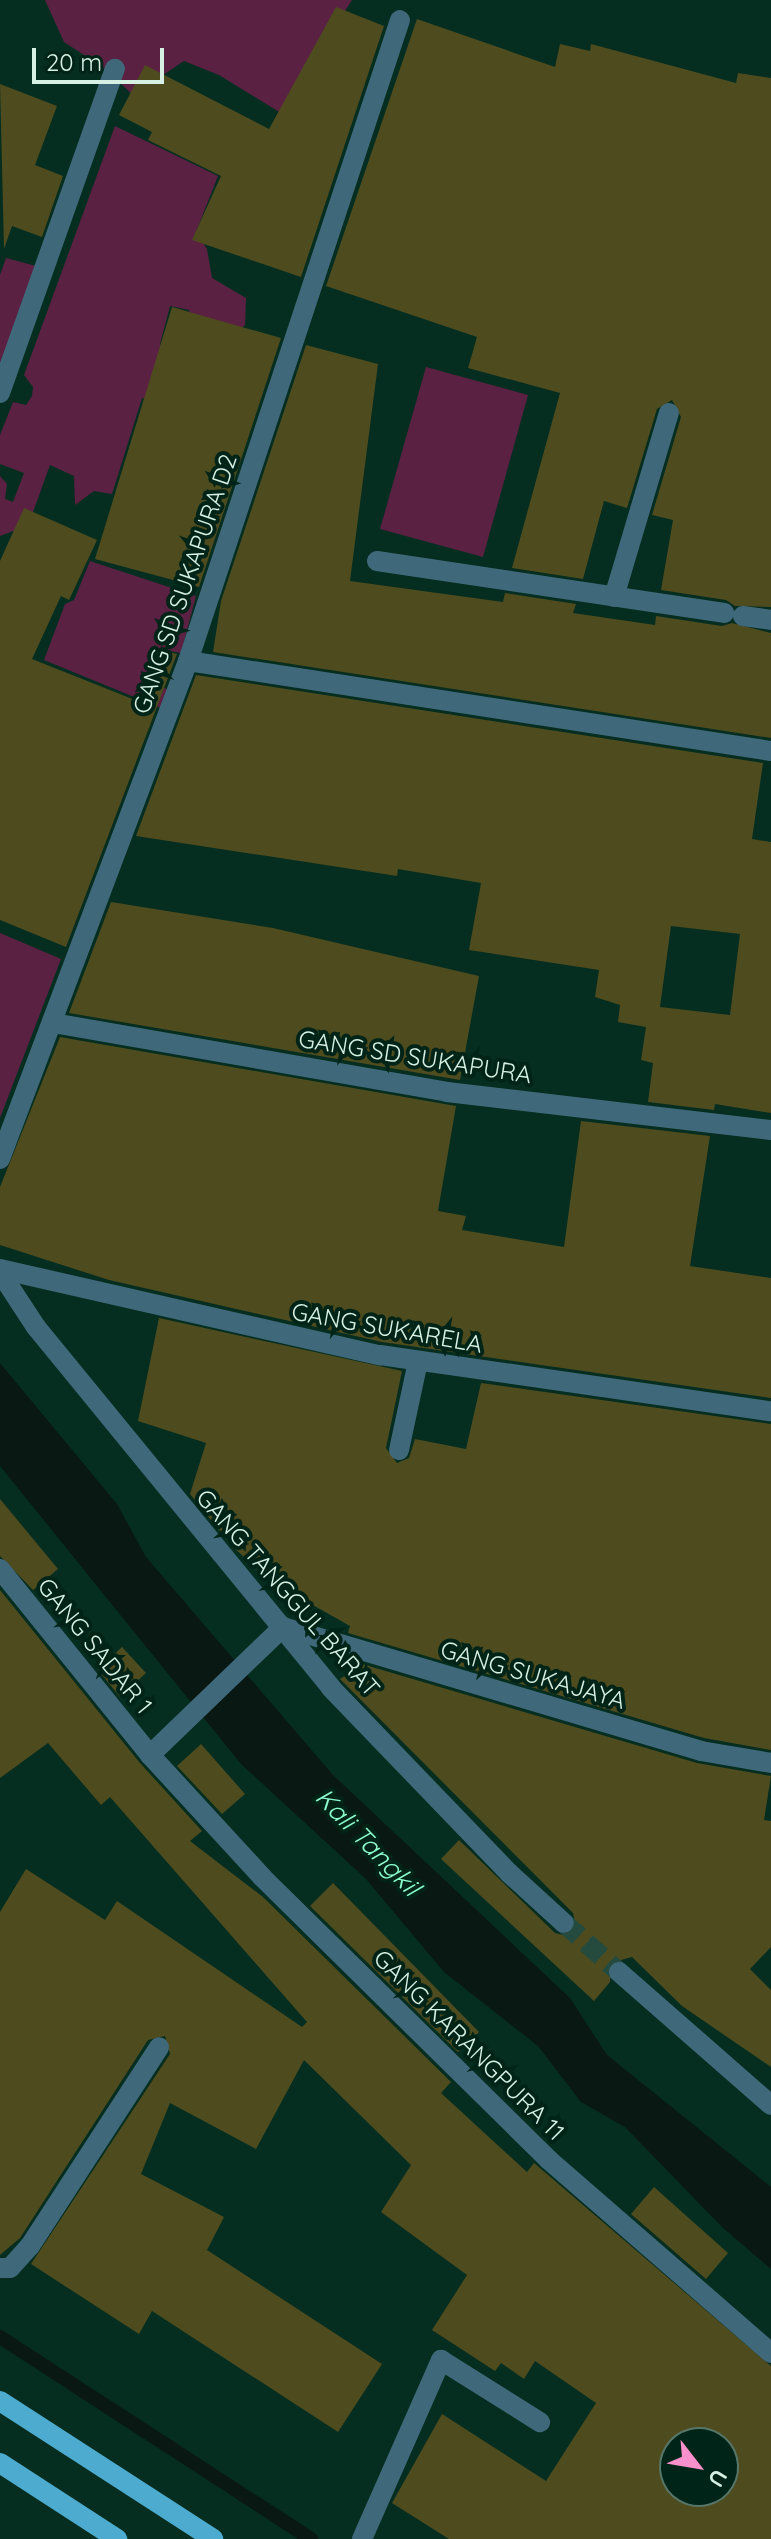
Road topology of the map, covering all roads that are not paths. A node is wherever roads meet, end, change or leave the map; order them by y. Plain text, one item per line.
1 (400, 20) dead end
2 (115, 69) dead end
3 (0, 393) edge
4 (669, 413) dead end
5 (377, 561) dead end
6 (614, 597) junction
7 (771, 620) edge
8 (188, 661) junction
9 (771, 751) edge
10 (53, 1023) junction
11 (771, 1130) edge
12 (0, 1159) edge
13 (0, 1270) edge
14 (418, 1361) junction
15 (771, 1411) edge
16 (399, 1450) dead end
17 (0, 1569) edge
18 (283, 1627) junction
19 (150, 1755) junction
20 (771, 1763) edge
21 (564, 1923) tunnel mouth
22 (619, 1972) tunnel mouth
23 (159, 2047) dead end
24 (771, 2105) edge
25 (0, 2268) edge
26 (771, 2353) edge
27 (0, 2401) edge
28 (540, 2422) dead end
29 (0, 2463) edge
30 (117, 2539) edge
31 (213, 2539) edge
32 (362, 2539) edge

1 - 8 street, GANG SD SUKAPURA D2
2 - 3 street
4 - 6 street
5 - 6 street
6 - 7 street
8 - 9 street
8 - 10 street, GANG SD SUKAPURA D2
10 - 11 street, GANG SD SUKAPURA
10 - 12 street, GANG SD SUKAPURA D2
13 - 14 street, GANG SUKARELA
13 - 18 street, GANG TANGGUL BARAT
14 - 15 street, GANG SUKARELA
14 - 16 street
17 - 19 street, GANG SADAR 1
18 - 19 street
18 - 20 street, GANG SUKAJAYA
18 - 21 street, GANG TANGGUL BARAT
19 - 26 street, GANG KARANGPURA 11
22 - 24 street
23 - 25 street
27 - 31 main road
28 - 32 street
29 - 30 main road

